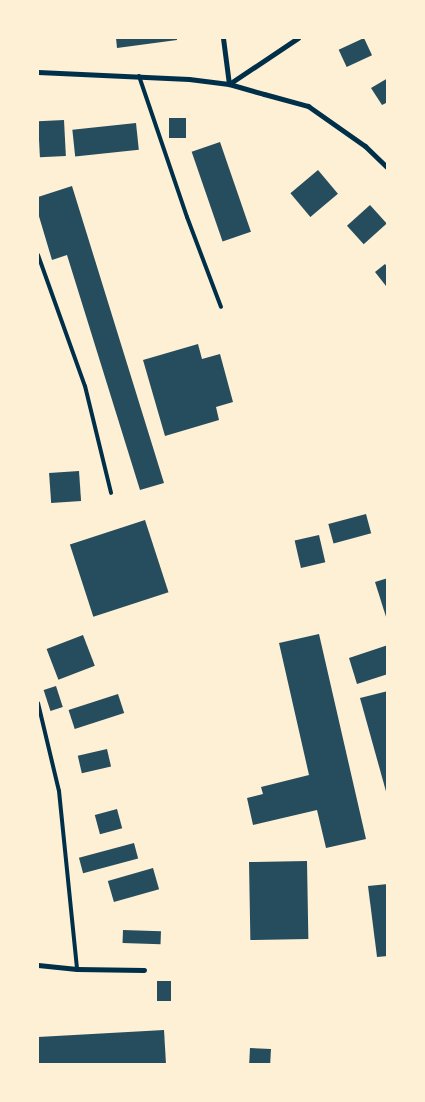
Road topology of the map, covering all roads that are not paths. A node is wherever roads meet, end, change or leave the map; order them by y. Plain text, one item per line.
1 (223, 38) edge
2 (298, 38) edge
3 (38, 72) edge
4 (139, 76) junction
5 (229, 84) junction
6 (388, 168) edge
7 (38, 255) edge
8 (221, 307) dead end
9 (111, 493) dead end
10 (38, 703) edge
11 (38, 964) edge
12 (76, 969) junction
13 (144, 970) dead end

1 - 5 street
2 - 5 street
3 - 4 street
4 - 5 street
4 - 8 lane
5 - 6 street
7 - 9 lane
10 - 12 lane
11 - 12 street
12 - 13 street

